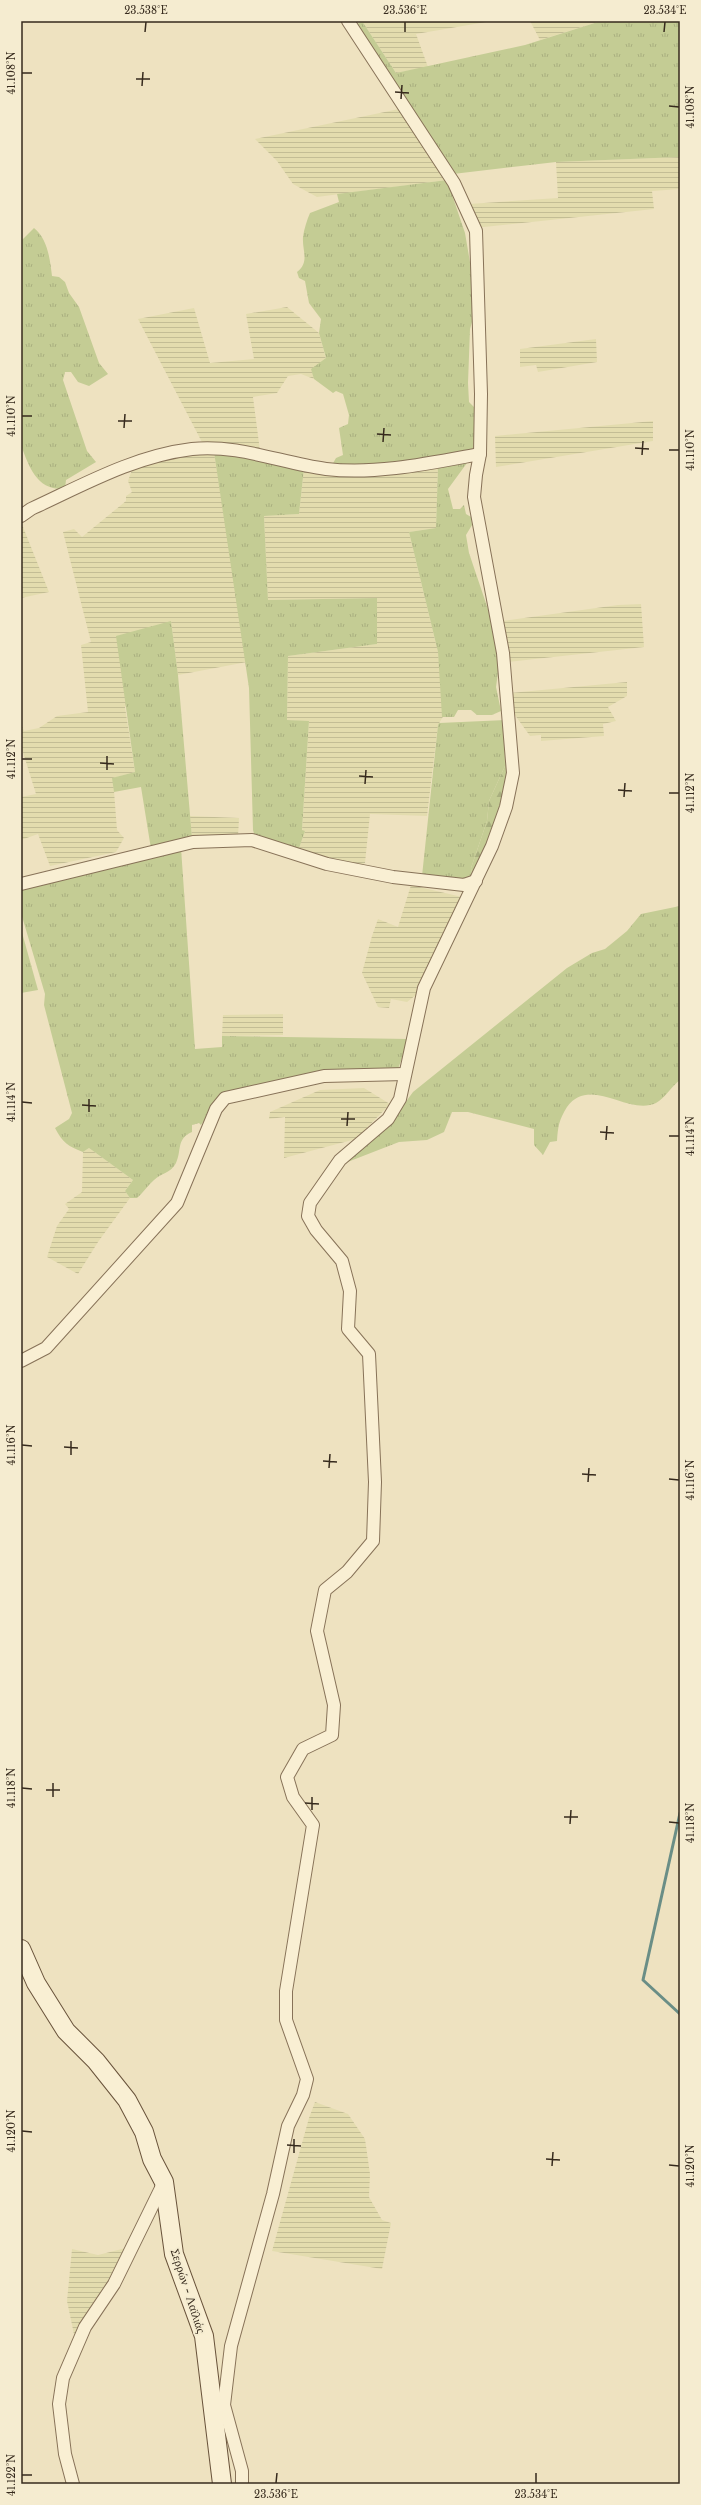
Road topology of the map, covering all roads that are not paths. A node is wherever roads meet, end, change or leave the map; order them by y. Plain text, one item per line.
1 (348, 21) edge
2 (480, 454) junction
3 (21, 516) edge
4 (476, 881) junction
5 (21, 884) edge
6 (404, 1074) junction
7 (21, 1360) edge
8 (21, 1949) edge
9 (164, 2182) junction
10 (73, 2484) edge
11 (222, 2484) edge
12 (242, 2484) edge

1 - 2 street
2 - 3 street
2 - 4 street
4 - 5 street
4 - 6 street
6 - 7 street
6 - 12 street
8 - 9 main road, Σερρών - Λαϊλιάς
9 - 10 street
9 - 11 main road, Σερρών - Λαϊλιάς

